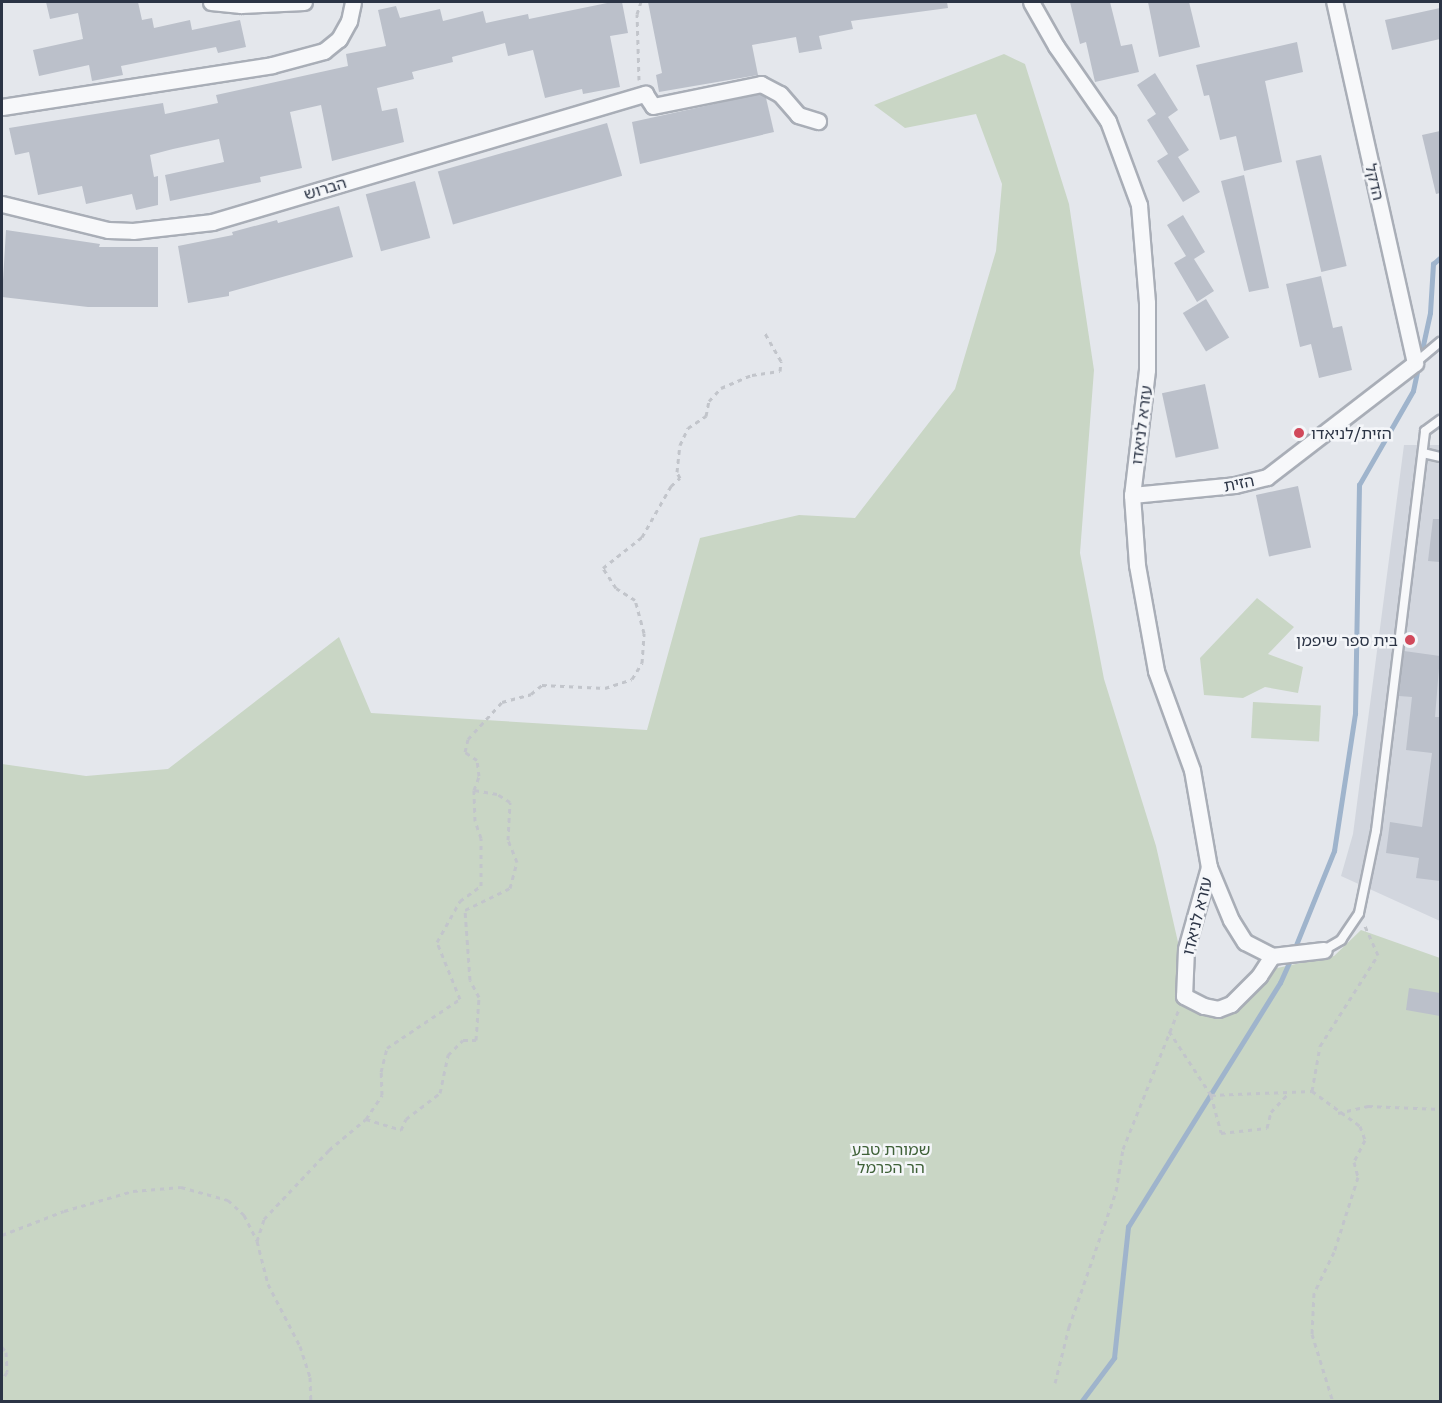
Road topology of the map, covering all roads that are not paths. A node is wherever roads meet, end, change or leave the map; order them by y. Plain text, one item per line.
1 (211, 2) edge
2 (304, 2) edge
3 (353, 2) edge
4 (1030, 2) edge
5 (1334, 2) edge
6 (2, 107) edge
7 (818, 121) dead end
8 (2, 204) edge
9 (1440, 342) edge
10 (1415, 363) junction
11 (1440, 420) edge
12 (1423, 453) junction
13 (1440, 457) edge
14 (1132, 495) junction
15 (1209, 867) junction
16 (1324, 950) joint
17 (1272, 956) junction

1 - 2 street
3 - 6 street
4 - 14 street, עזרא לניאדו
5 - 10 street, הדקל
7 - 8 street, הברוש
9 - 10 lane
10 - 14 street, הזית
11 - 12 lane
12 - 13 lane
12 - 16 lane
14 - 15 street, עזרא לניאדו
15 - 17 street, עזרא לניאדו
15 - 17 street, עזרא לניאדו
16 - 17 street

